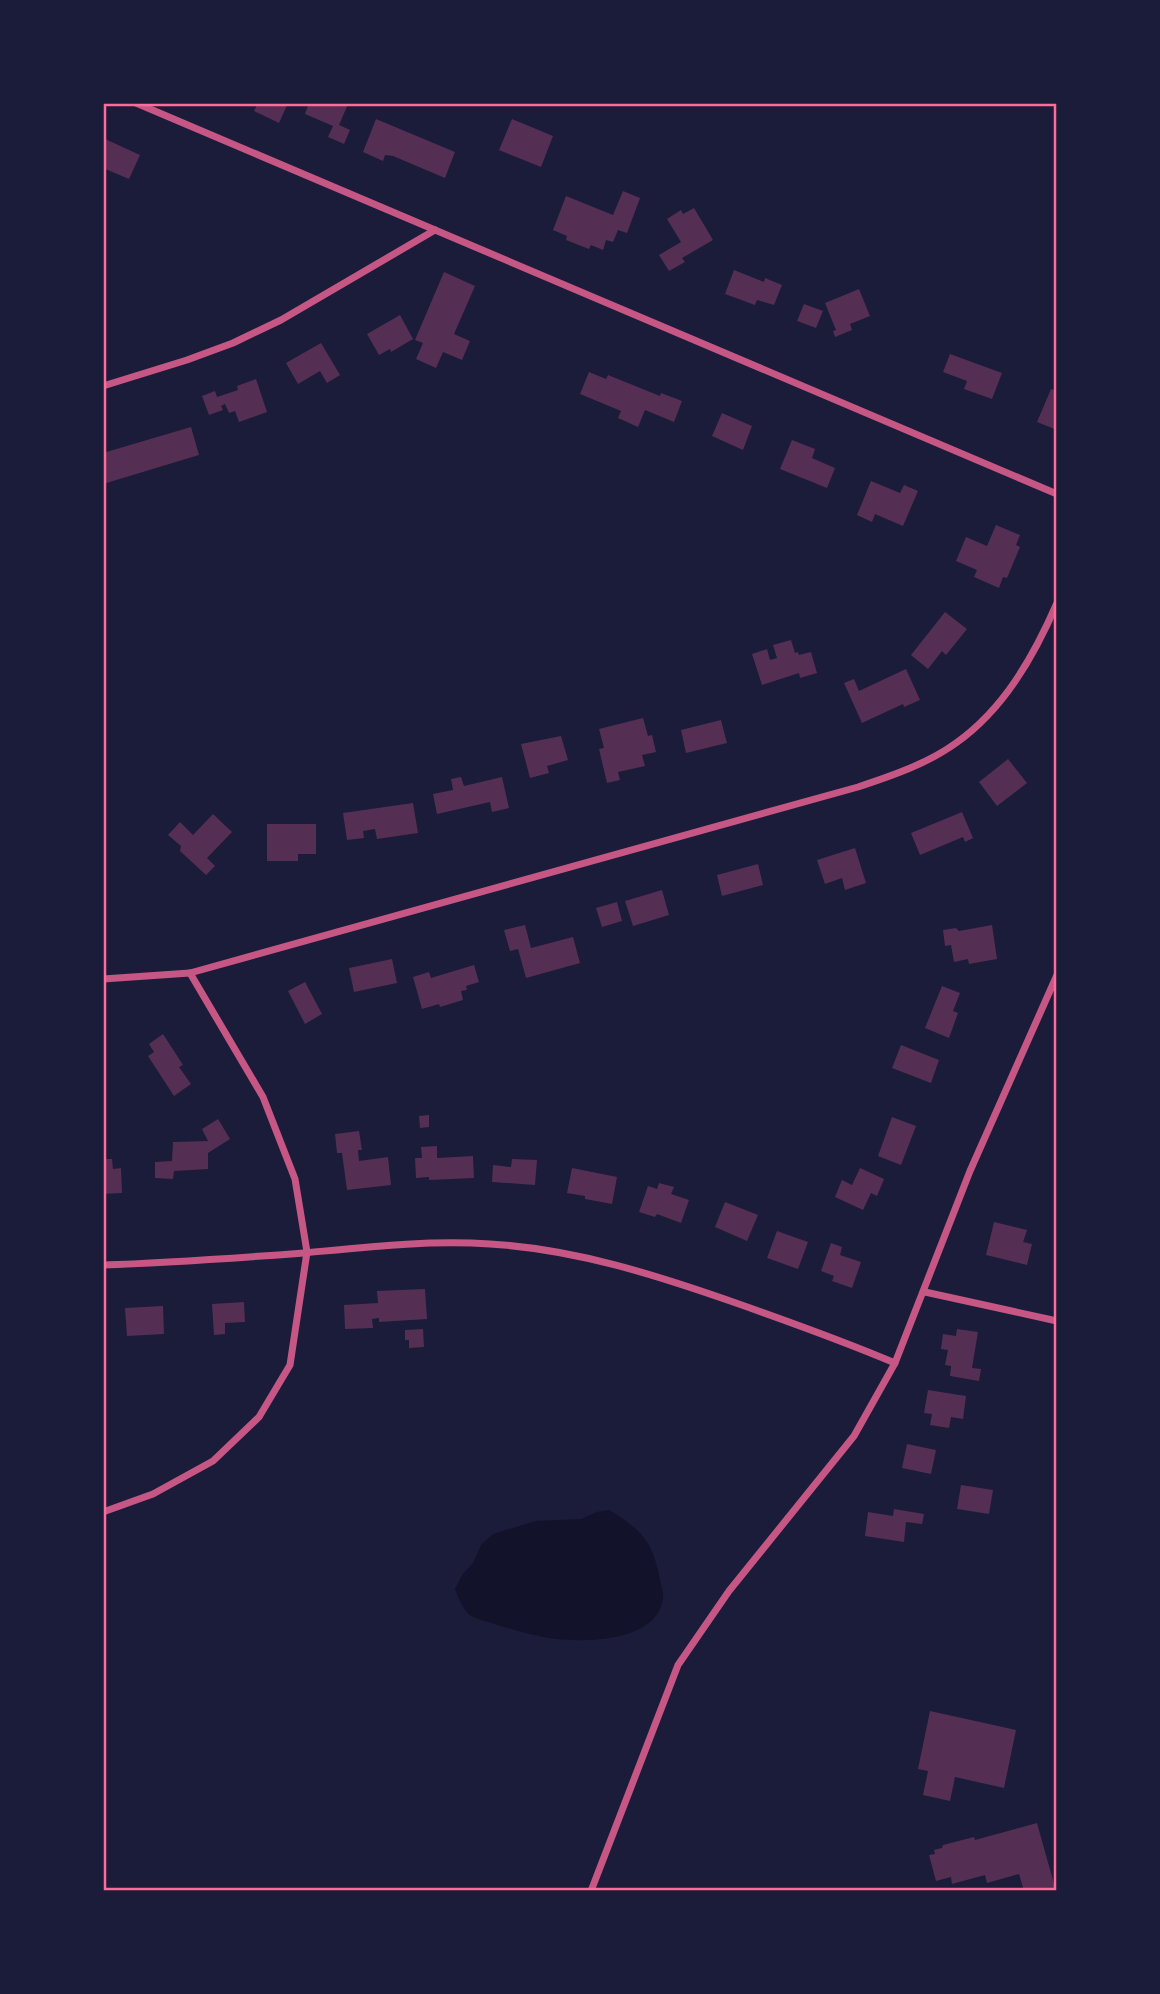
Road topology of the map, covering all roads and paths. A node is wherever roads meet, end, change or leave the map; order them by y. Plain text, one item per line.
1 (136, 103) edge
2 (435, 230) junction
3 (103, 386) edge
4 (1057, 494) edge
5 (1057, 603) edge
6 (190, 973) junction
7 (1057, 975) edge
8 (103, 979) edge
9 (307, 1252) junction
10 (103, 1265) edge
11 (925, 1292) junction
12 (1057, 1321) edge
13 (895, 1363) junction
14 (103, 1512) edge
15 (591, 1891) edge

1 - 2 street
2 - 3 street
2 - 4 street
5 - 6 street
6 - 8 street
6 - 9 street
7 - 11 street
9 - 10 street
9 - 13 street
9 - 14 street
11 - 12 street
11 - 13 street
13 - 15 street

